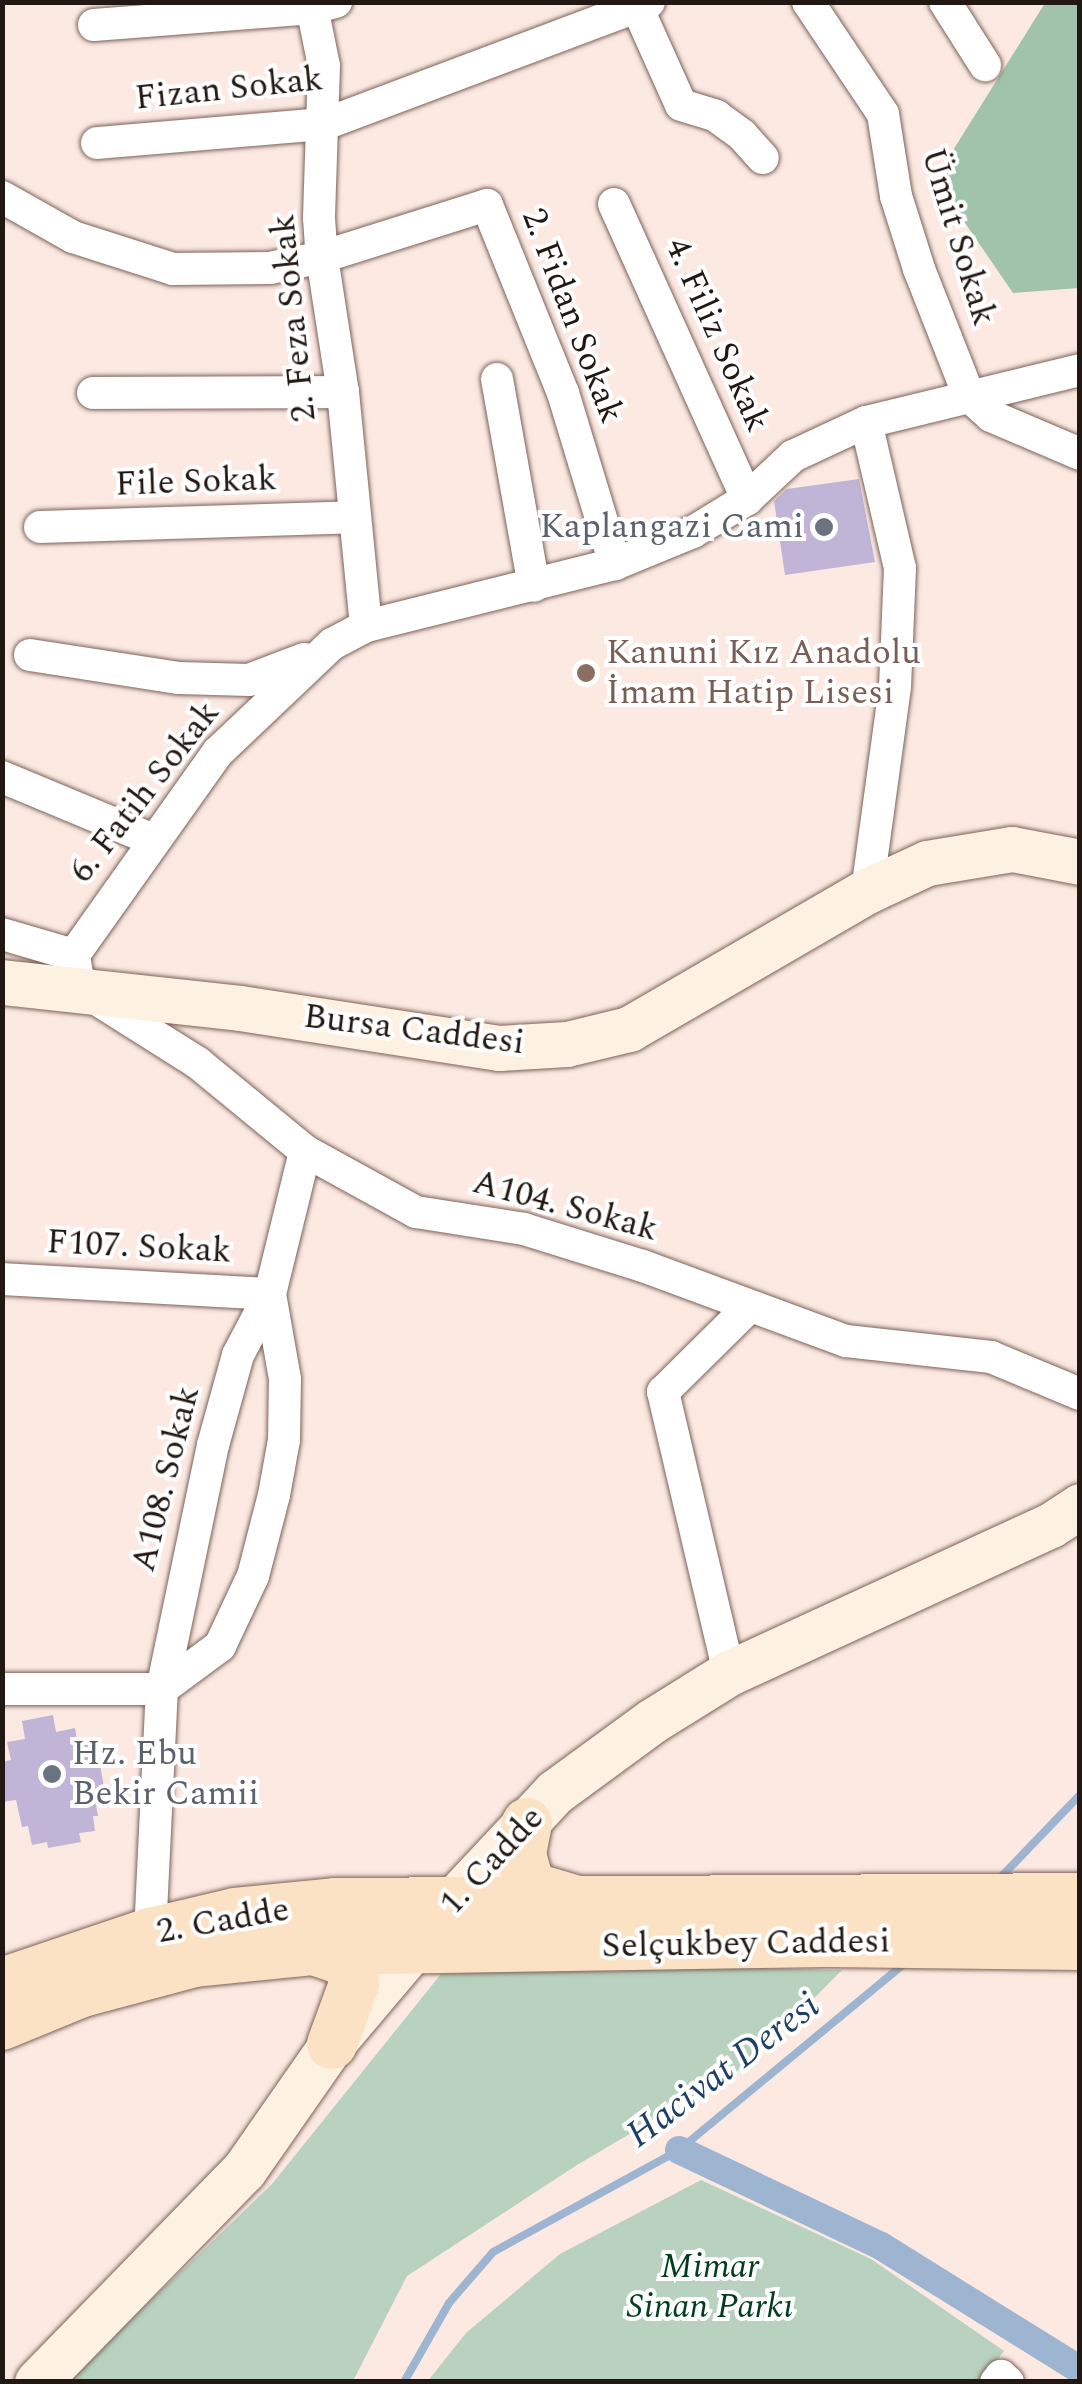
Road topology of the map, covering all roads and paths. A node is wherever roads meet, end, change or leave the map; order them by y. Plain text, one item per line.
1 (808, 2) edge
2 (945, 2) edge
3 (320, 4) edge
4 (643, 5) edge
5 (94, 25) dead end
6 (985, 65) dead end
7 (324, 124) junction
8 (97, 143) dead end
9 (764, 158) dead end
10 (2, 196) edge
11 (614, 204) dead end
12 (322, 258) junction
13 (1080, 370) edge
14 (498, 379) dead end
15 (344, 392) junction
16 (93, 393) dead end
17 (969, 396) junction
18 (866, 422) junction
19 (1080, 454) edge
20 (747, 499) junction
21 (354, 516) junction
22 (40, 527) dead end
23 (615, 564) junction
24 (534, 586) junction
25 (366, 626) junction
26 (319, 653) junction
27 (30, 654) dead end
28 (2, 776) edge
29 (153, 840) junction
30 (1080, 862) edge
31 (867, 890) junction
32 (2, 934) edge
33 (76, 971) junction
34 (2, 982) edge
35 (305, 1152) junction
36 (2, 1279) edge
37 (270, 1294) junction
38 (749, 1306) junction
39 (1080, 1394) edge
40 (1080, 1506) edge
41 (728, 1673) junction
42 (2, 1688) edge
43 (162, 1689) junction
44 (528, 1823) junction
45 (1080, 1898) edge
46 (451, 1903) junction
47 (588, 1903) junction
48 (829, 1921) junction
49 (150, 1933) junction
50 (1080, 1945) edge
51 (413, 1948) junction
52 (314, 1950) junction
53 (2, 1983) edge
54 (2, 2024) edge
55 (332, 2044) junction
56 (37, 2382) edge
57 (996, 2382) edge
58 (1008, 2382) edge

1 - 17 street, Ümit Sokak
2 - 6 street
3 - 5 street
3 - 7 street, 2. Feza Sokak
4 - 7 street, Fizan Sokak
4 - 9 street
7 - 8 street, Fizan Sokak
7 - 12 street, 2. Feza Sokak
10 - 12 street
11 - 20 street, 4. Filiz Sokak
12 - 15 street, 2. Feza Sokak
12 - 23 street, 2. Fidan Sokak
13 - 17 street, 6. Fatih Sokak
14 - 24 street
15 - 16 street
15 - 21 street, 2. Feza Sokak
17 - 18 street, 6. Fatih Sokak
17 - 19 street
18 - 20 street, 6. Fatih Sokak
18 - 31 street
20 - 23 street, 6. Fatih Sokak
21 - 22 street, File Sokak
21 - 25 street, 2. Feza Sokak
23 - 24 street, 6. Fatih Sokak
24 - 25 street, 6. Fatih Sokak
25 - 26 street, 6. Fatih Sokak
26 - 27 street
26 - 29 street, 6. Fatih Sokak
28 - 29 street
29 - 33 street, 6. Fatih Sokak
30 - 31 main road, Bursa Caddesi
31 - 33 main road, Bursa Caddesi
32 - 33 street, A104. Sokak
33 - 34 main road, Bursa Caddesi
33 - 35 street, A104. Sokak
35 - 37 street, A108. Sokak
35 - 38 street, A104. Sokak
36 - 37 street, F107. Sokak
37 - 43 street, A108. Sokak
37 - 43 street, A108. Sokak
38 - 39 street, A104. Sokak
38 - 41 street
40 - 41 main road, 1. Cadde
41 - 44 main road, 1. Cadde
42 - 43 street
43 - 49 street, A108. Sokak
44 - 46 main road, 1. Cadde
44 - 47 main road
45 - 48 main road, Selçukbey Caddesi
46 - 47 main road, Selçukbey Caddesi
46 - 49 main road, 2. Cadde
46 - 51 main road, 1. Cadde
47 - 48 main road, Selçukbey Caddesi
48 - 50 main road, Selçukbey Caddesi
48 - 51 main road, Selçukbey Caddesi
49 - 53 main road, 2. Cadde
51 - 52 main road, 2. Cadde
51 - 55 main road, 1. Cadde
52 - 54 main road, 2. Cadde
52 - 55 main road
55 - 56 main road, 1. Cadde
57 - 58 street

